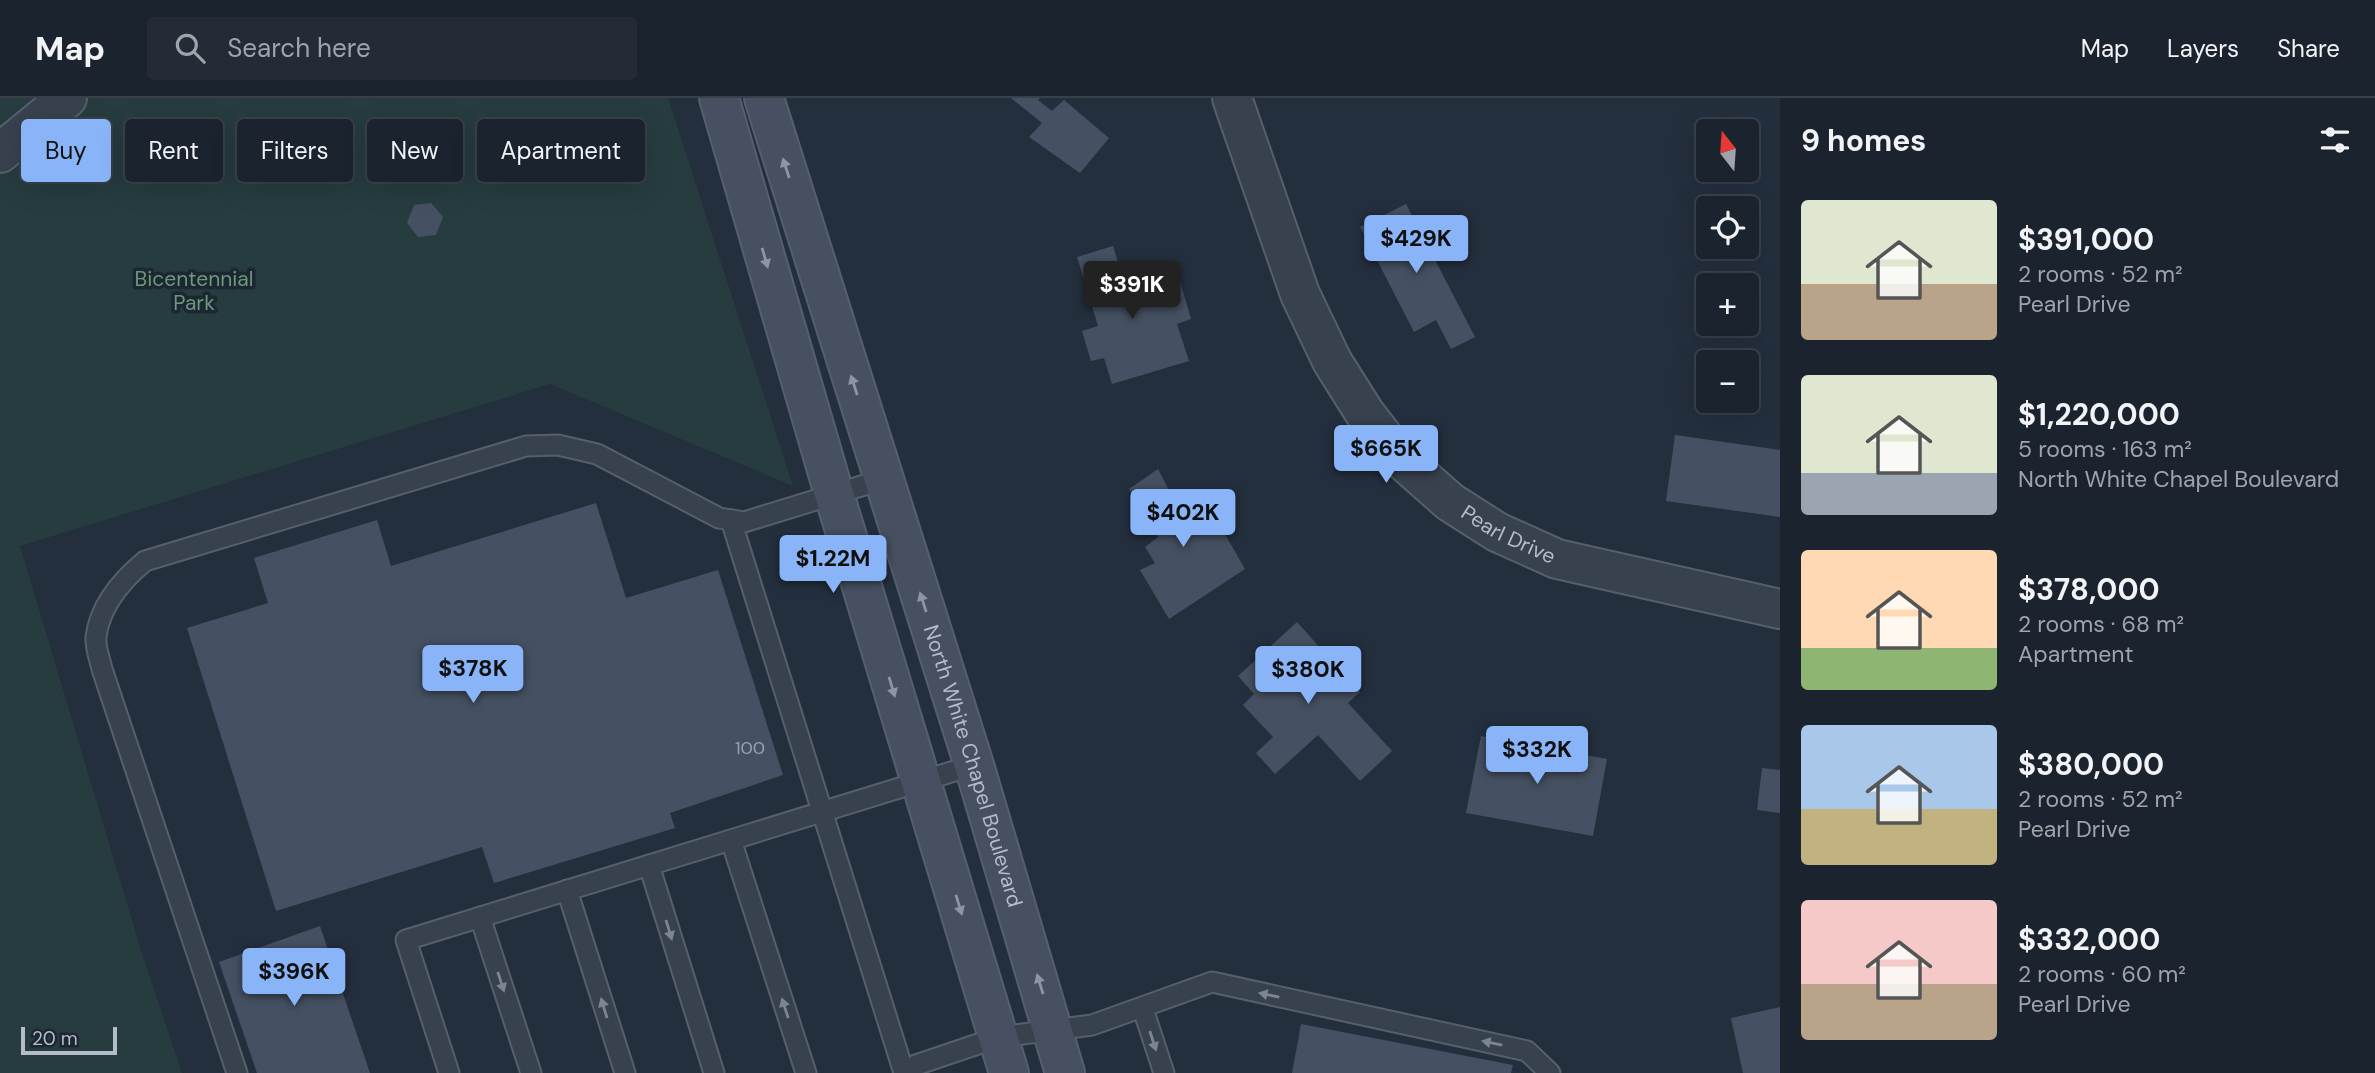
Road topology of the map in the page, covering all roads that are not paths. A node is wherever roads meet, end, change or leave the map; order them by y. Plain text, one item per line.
1 (67, 98) edge
2 (719, 98) edge
3 (764, 98) edge
4 (1232, 98) edge
5 (0, 153) edge
6 (884, 479) junction
7 (834, 494) junction
8 (731, 520) junction
9 (1780, 609) edge
10 (974, 765) junction
11 (921, 782) junction
12 (821, 813) junction
13 (731, 840) junction
14 (649, 865) junction
15 (567, 890) junction
16 (480, 917) junction
17 (1143, 1009) junction
18 (1054, 1031) junction
19 (1004, 1055) edge
20 (912, 1071) edge
21 (237, 1073) edge
22 (449, 1073) edge
23 (531, 1073) edge
24 (625, 1073) edge
25 (714, 1073) edge
26 (806, 1073) edge
27 (1065, 1073) edge
28 (1164, 1073) edge
29 (1550, 1073) edge

1 - 5 street
2 -> 7 main road
6 -> 3 main road, North White Chapel Boulevard
4 - 9 street, Pearl Drive
6 - 7 lane
10 -> 6 main road, North White Chapel Boulevard
7 - 8 lane
7 -> 11 main road
8 - 12 lane
8 - 21 lane
10 - 11 lane
18 -> 10 main road, North White Chapel Boulevard
11 - 12 lane
11 -> 19 main road
12 - 13 lane
12 - 20 lane
13 - 14 lane
26 -> 13 lane
14 - 15 lane
14 -> 25 lane
15 - 16 lane
24 -> 15 lane
16 - 22 lane
16 -> 23 lane
17 - 18 lane
17 -> 28 lane
29 -> 17 lane
18 - 19 lane
18 - 27 main road, North White Chapel Boulevard
19 - 20 lane

